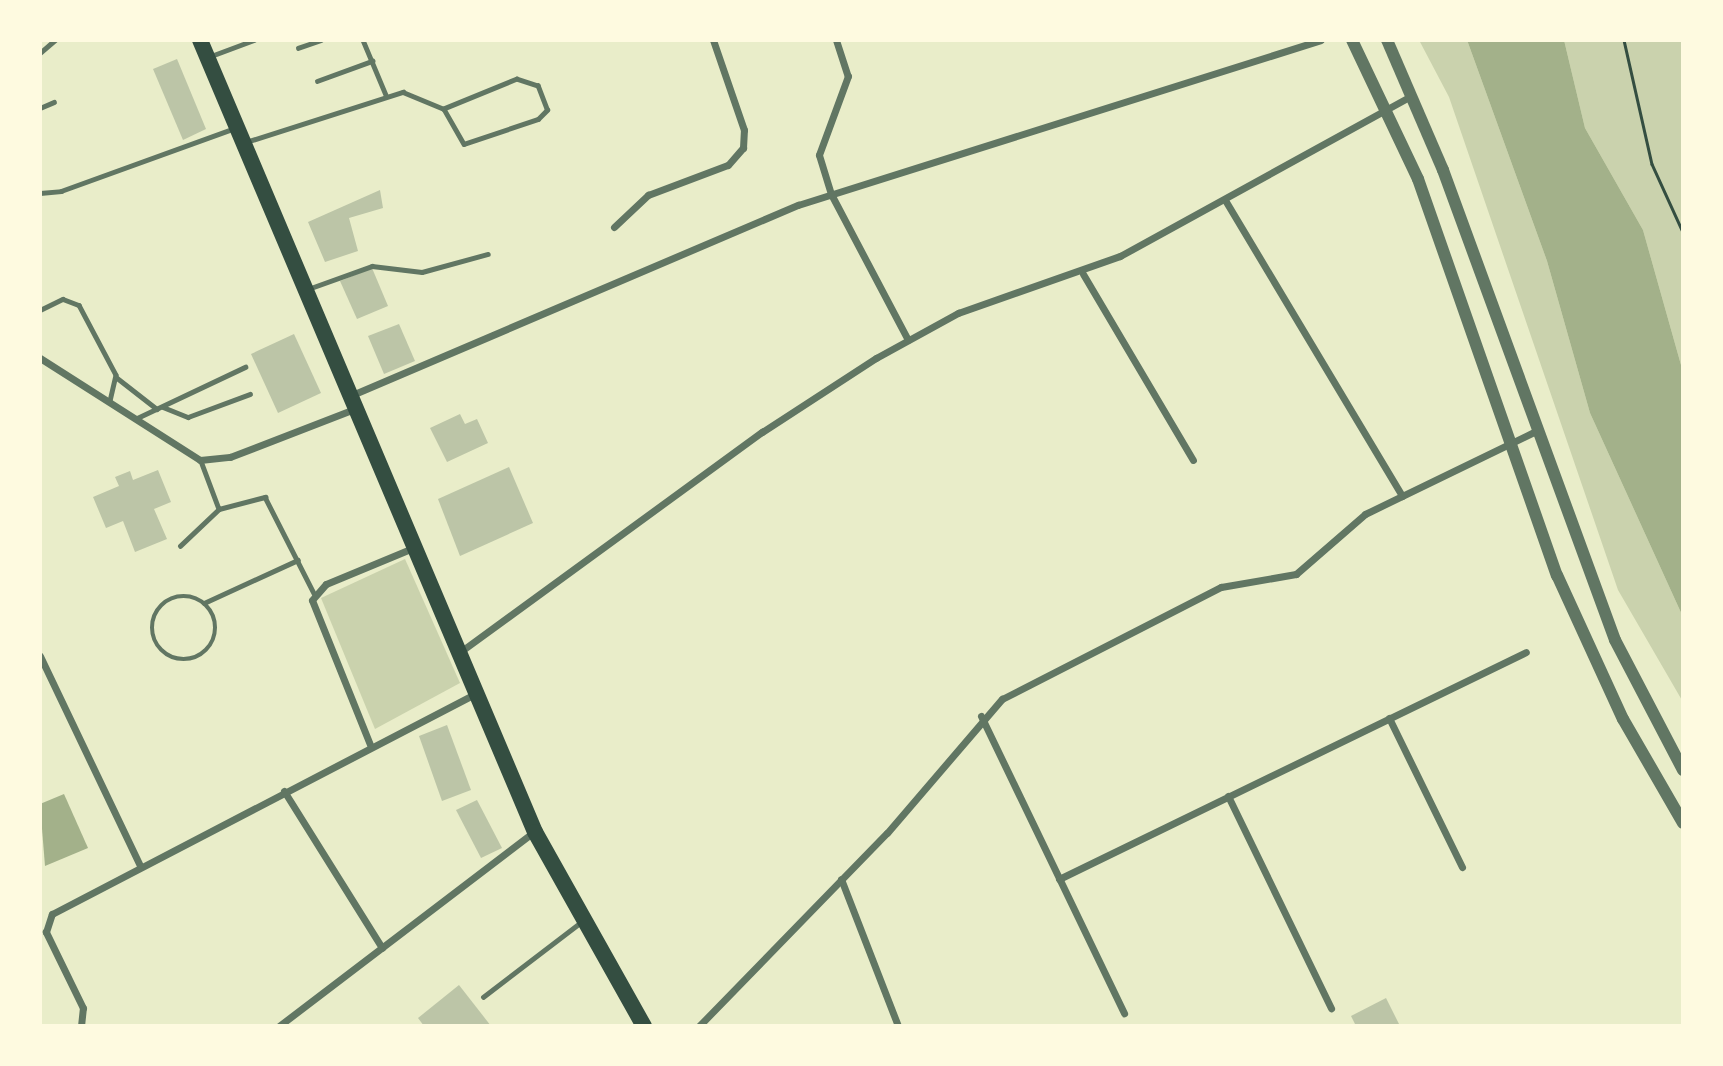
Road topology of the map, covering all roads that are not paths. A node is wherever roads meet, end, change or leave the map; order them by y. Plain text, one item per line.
1 (55, 40) edge
2 (200, 40) edge
3 (254, 40) edge
4 (321, 40) edge
5 (363, 40) edge
6 (713, 40) edge
7 (836, 40) edge
8 (1321, 40) edge
9 (1352, 40) edge
10 (1387, 40) edge
11 (298, 48) dead end
12 (40, 53) edge
13 (207, 57) junction
14 (372, 61) junction
15 (317, 81) dead end
16 (386, 95) junction
17 (1413, 95) junction
18 (54, 102) dead end
19 (40, 108) edge
20 (1388, 108) junction
21 (444, 109) junction
22 (236, 127) junction
23 (242, 143) junction
24 (40, 193) edge
25 (831, 194) junction
26 (1225, 200) junction
27 (614, 227) dead end
28 (488, 254) dead end
29 (1083, 274) junction
30 (307, 289) junction
31 (40, 310) edge
32 (908, 340) junction
33 (40, 358) edge
34 (245, 367) dead end
35 (116, 377) junction
36 (250, 394) dead end
37 (355, 402) junction
38 (110, 403) junction
39 (160, 408) junction
40 (134, 419) junction
41 (1536, 431) junction
42 (1510, 442) junction
43 (200, 460) junction
44 (1193, 460) dead end
45 (1402, 496) junction
46 (219, 509) junction
47 (180, 546) dead end
48 (416, 547) junction
49 (298, 560) junction
50 (314, 593) junction
51 (204, 603) junction
52 (1526, 652) dead end
53 (459, 653) junction
54 (40, 656) edge
55 (477, 693) junction
56 (981, 716) junction
57 (1389, 718) junction
58 (371, 747) junction
59 (1683, 770) edge
60 (284, 792) junction
61 (1228, 796) junction
62 (1683, 823) edge
63 (535, 832) junction
64 (140, 866) junction
65 (1462, 867) dead end
66 (841, 879) junction
67 (1059, 879) junction
68 (584, 920) junction
69 (43, 922) edge
70 (382, 948) junction
71 (483, 997) dead end
72 (1331, 1008) dead end
73 (1124, 1013) dead end
74 (81, 1026) edge
75 (279, 1026) edge
76 (644, 1026) edge
77 (699, 1026) edge
78 (898, 1026) edge

1 - 12 lane
2 - 13 main road
3 - 13 lane
4 - 11 lane
5 - 14 lane
6 - 27 street
7 - 25 street
8 - 25 street
9 - 20 street
10 - 17 street
13 - 22 main road
14 - 15 lane
14 - 16 lane
16 - 21 lane
16 - 23 lane
17 - 20 street
17 - 41 street
18 - 19 lane
20 - 26 street
20 - 42 street
21 - 21 lane
22 - 23 main road
22 - 24 lane
23 - 30 main road
25 - 32 street
25 - 37 street
26 - 29 street
26 - 45 street
28 - 30 lane
29 - 32 street
29 - 44 street
30 - 37 main road
31 - 35 lane
32 - 53 street
33 - 38 street
34 - 39 lane
35 - 38 lane
35 - 39 lane
36 - 39 lane
37 - 43 street
37 - 48 main road
38 - 40 street
39 - 40 lane
40 - 43 street
41 - 42 street
41 - 59 street
42 - 45 street
42 - 62 street
43 - 46 lane
45 - 56 street
46 - 47 lane
46 - 49 lane
48 - 50 street
48 - 53 main road
49 - 50 lane
49 - 51 lane
50 - 58 street
51 - 51 lane
52 - 57 street
53 - 55 main road
54 - 64 street
55 - 58 street
55 - 63 main road
56 - 66 street
56 - 67 street
57 - 61 street
57 - 65 street
58 - 60 street
60 - 64 street
60 - 70 street
61 - 67 street
61 - 72 street
63 - 68 main road
63 - 70 street
64 - 69 street
66 - 77 street
66 - 78 street
67 - 73 street
68 - 71 lane
68 - 76 main road
69 - 74 street
70 - 75 street

